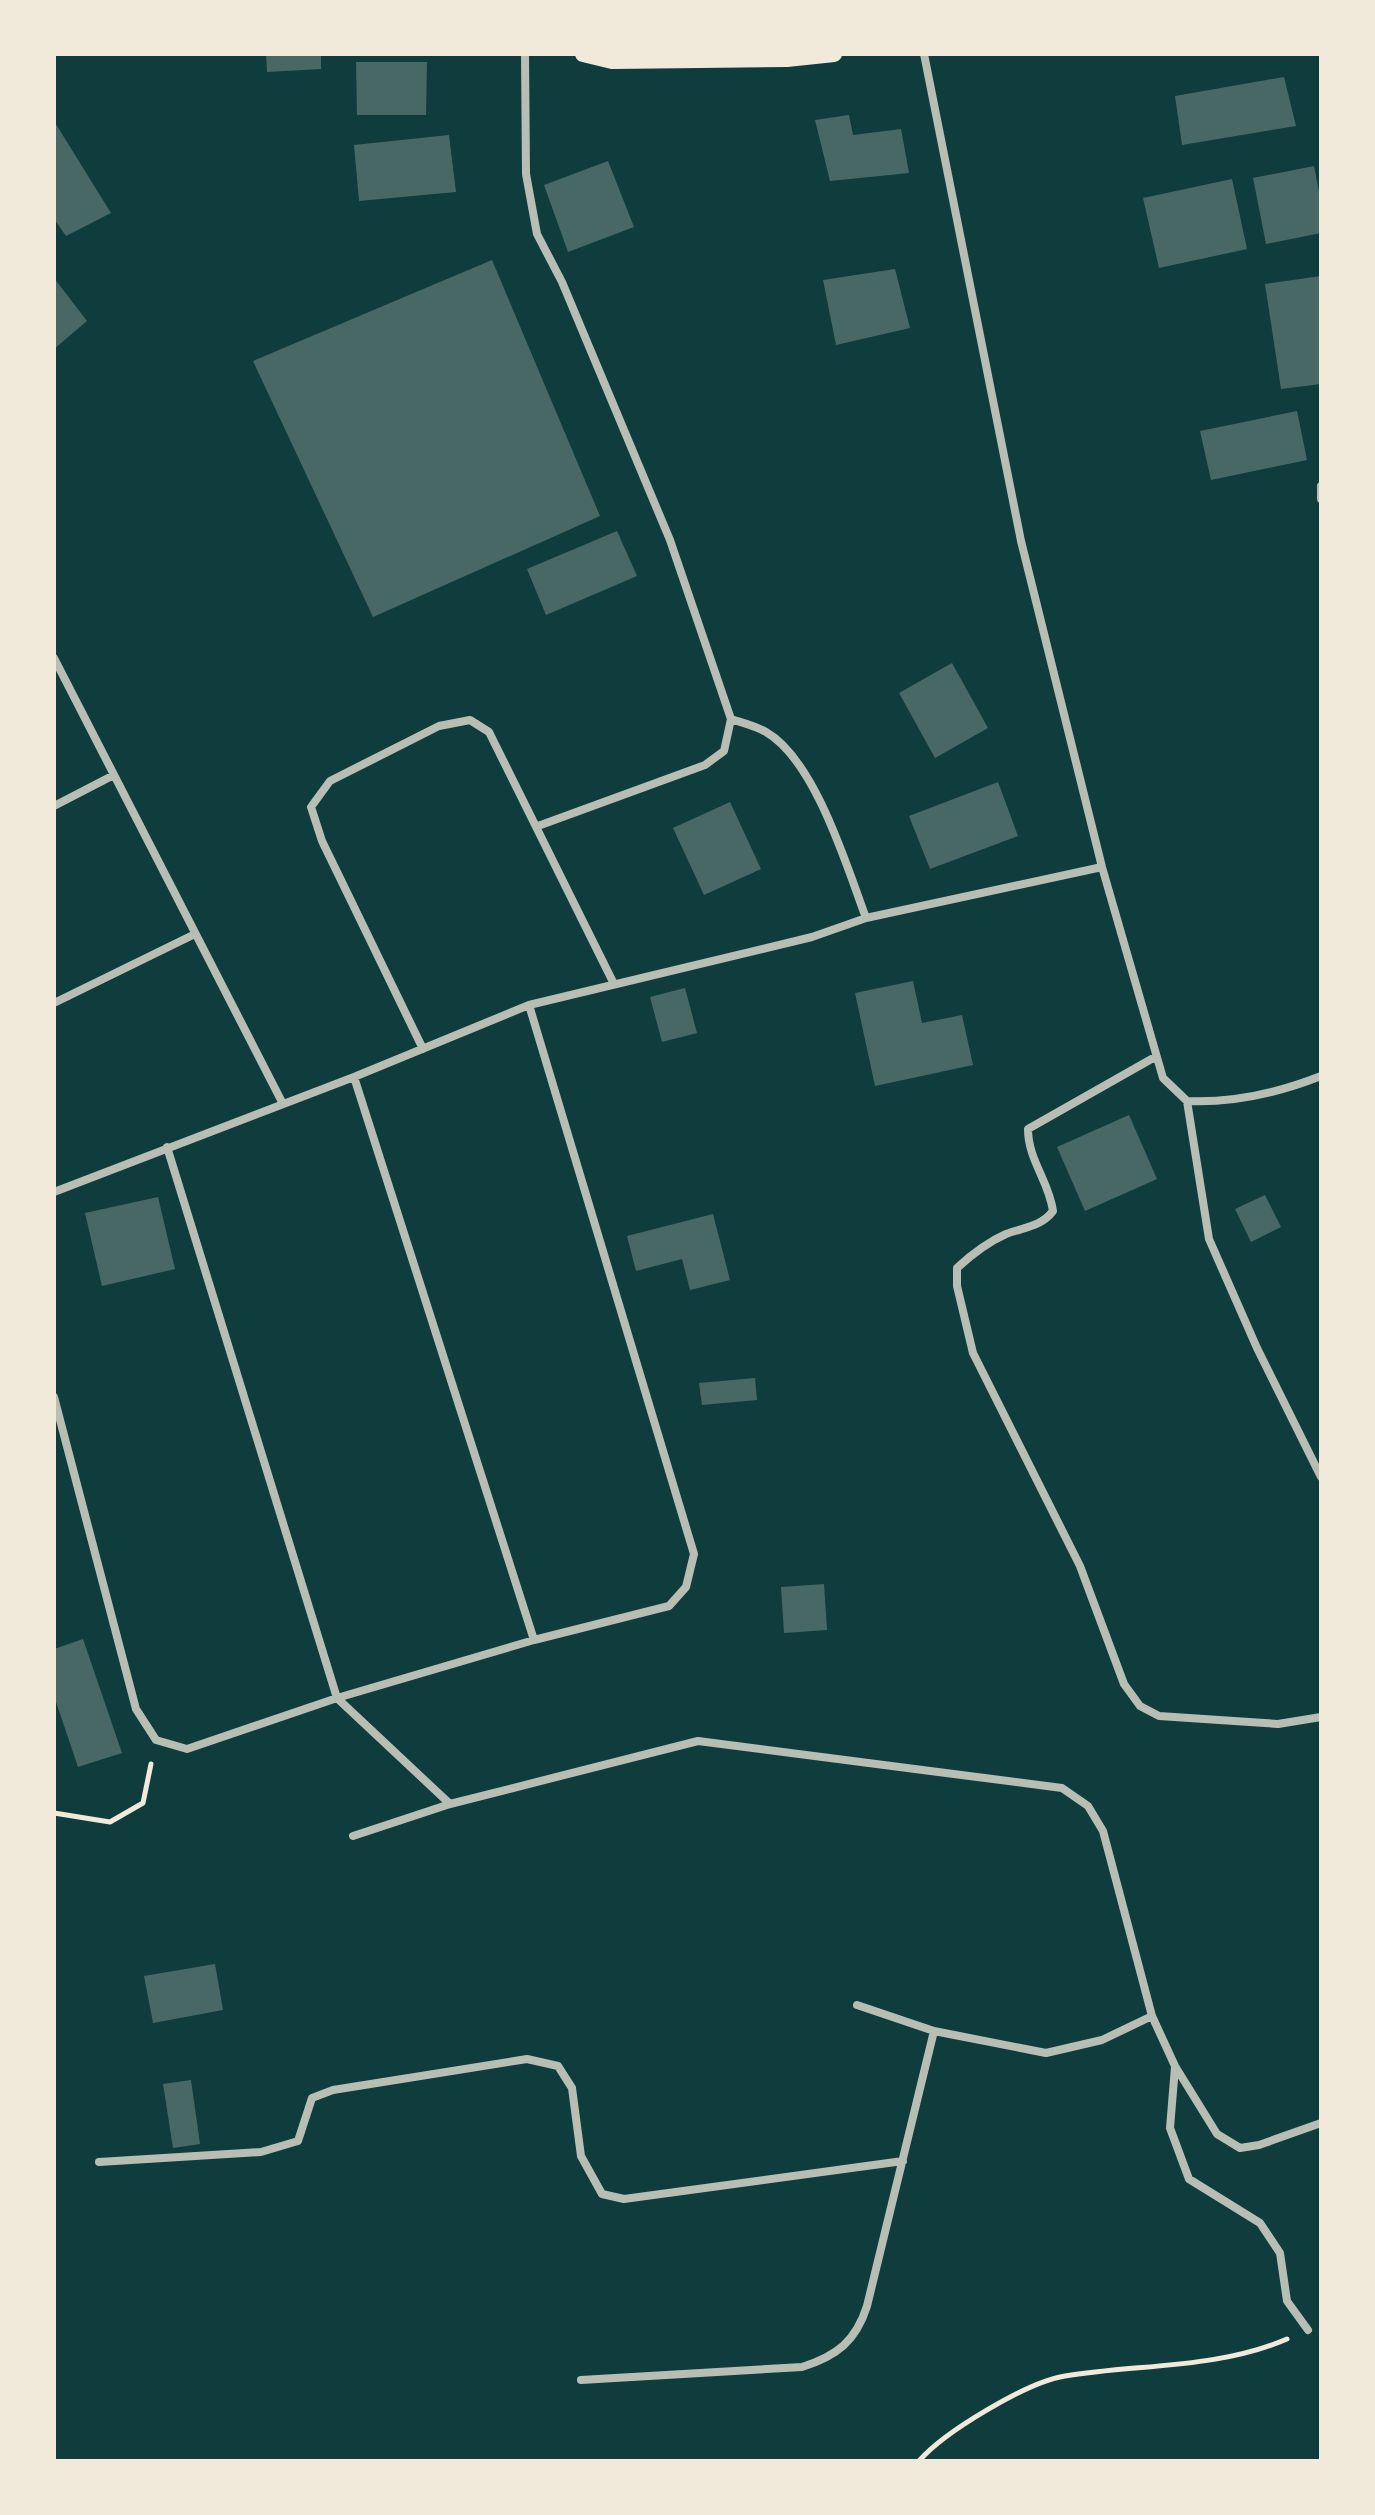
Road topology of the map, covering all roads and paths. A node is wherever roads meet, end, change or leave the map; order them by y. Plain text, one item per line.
1 (525, 54) edge
2 (583, 54) edge
3 (834, 54) edge
4 (924, 54) edge
5 (1321, 486) edge
6 (1321, 499) edge
7 (54, 658) edge
8 (731, 719) junction
9 (112, 776) junction
10 (54, 806) edge
11 (538, 826) junction
12 (1102, 867) junction
13 (866, 918) junction
14 (195, 934) junction
15 (614, 984) junction
16 (54, 1003) edge
17 (529, 1005) junction
18 (423, 1049) junction
19 (1155, 1057) junction
20 (1321, 1076) edge
21 (354, 1077) junction
22 (1187, 1101) junction
23 (282, 1102) junction
24 (167, 1147) junction
25 (54, 1192) edge
26 (54, 1397) edge
27 (1321, 1477) edge
28 (534, 1640) junction
29 (337, 1698) junction
30 (1321, 1717) edge
31 (156, 1740) junction
32 (450, 1804) junction
33 (54, 1813) edge
34 (353, 1836) dead end
35 (857, 2005) dead end
36 (1152, 2016) junction
37 (934, 2031) junction
38 (1175, 2066) junction
39 (1321, 2123) edge
40 (903, 2161) junction
41 (99, 2162) dead end
42 (1308, 2330) joint
43 (581, 2380) dead end
44 (919, 2461) edge

1 - 8 street
2 - 3 main road
4 - 12 street
5 - 6 street
7 - 9 street
8 - 11 street
8 - 13 street
9 - 10 street
9 - 14 street
11 - 15 street
11 - 18 street
12 - 13 street
12 - 19 street
13 - 15 street
14 - 16 street
14 - 23 street
15 - 17 street
17 - 18 street
17 - 28 street
18 - 21 street
19 - 22 street
19 - 30 street
20 - 22 street
21 - 23 street
21 - 28 street
22 - 27 street
23 - 24 street
24 - 25 street
24 - 29 street
26 - 31 street
28 - 29 street
29 - 31 street
29 - 32 street
31 - 33 path
32 - 34 street
32 - 36 street
35 - 37 street
36 - 37 street
36 - 38 street
37 - 40 street
38 - 39 street
38 - 42 street
40 - 41 street
40 - 43 street
42 - 44 path

